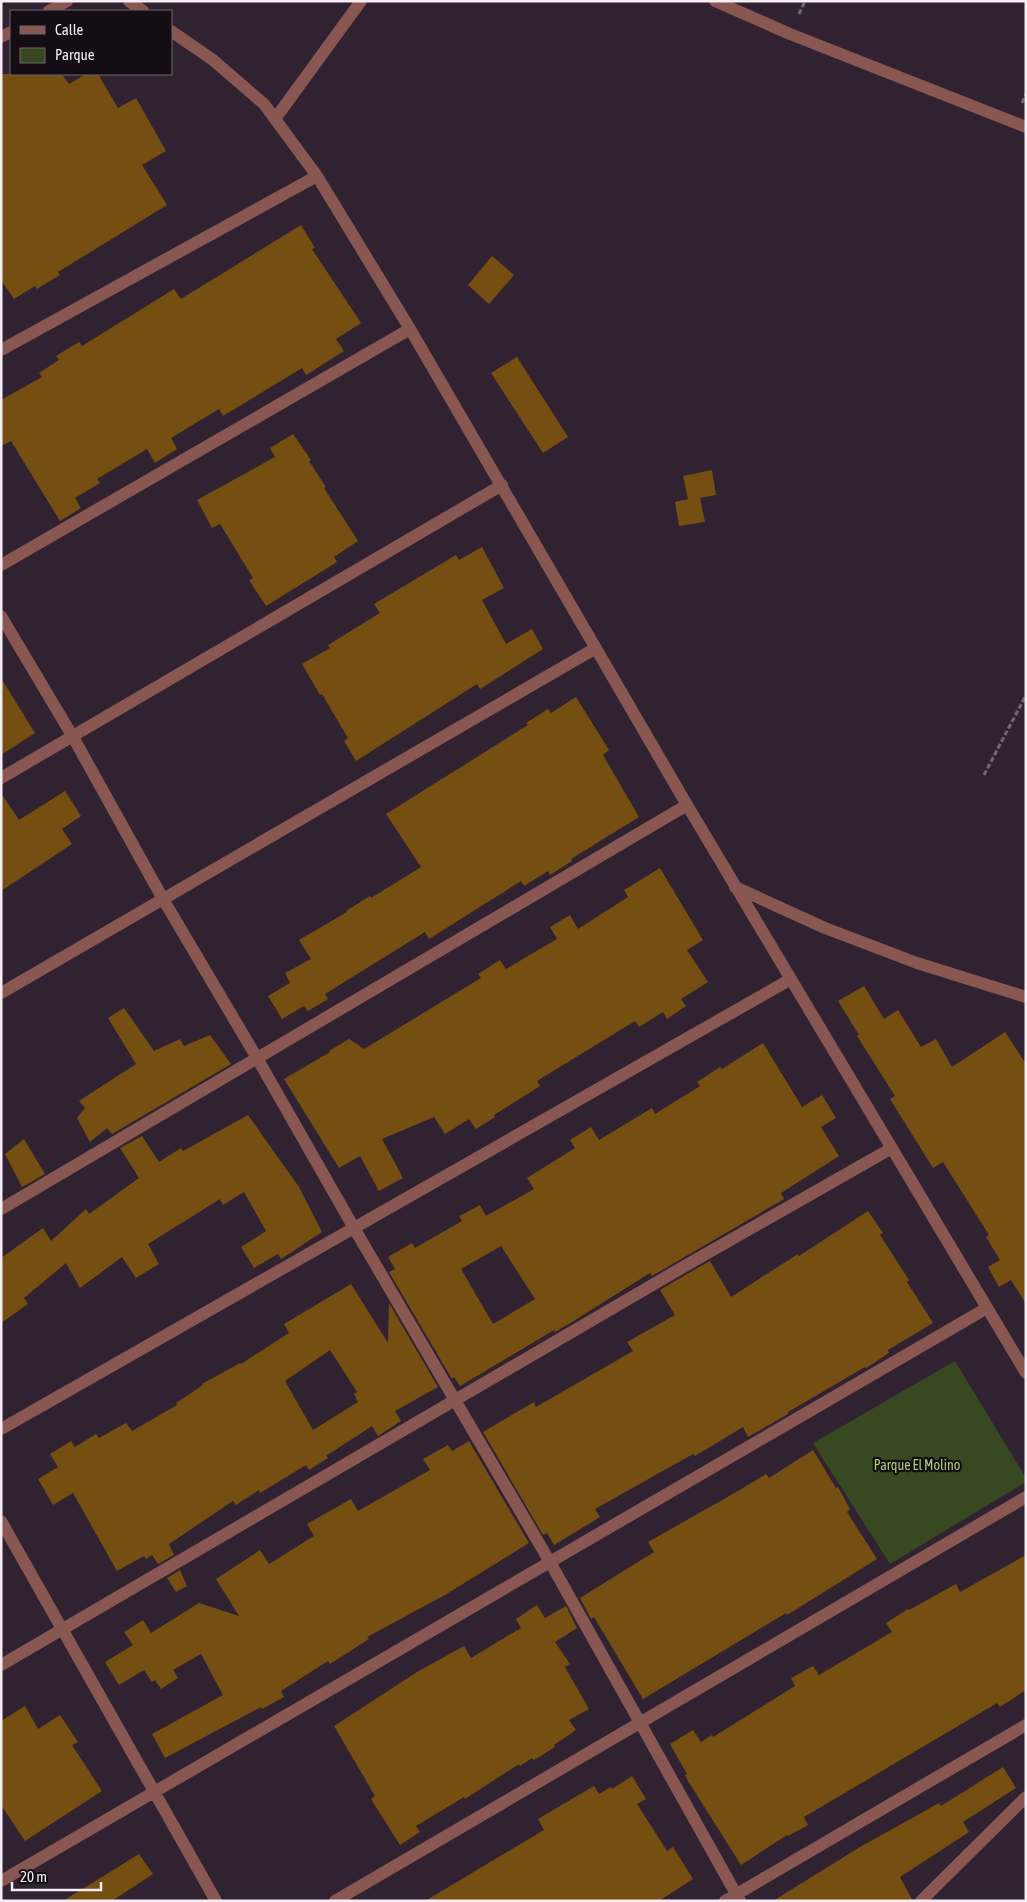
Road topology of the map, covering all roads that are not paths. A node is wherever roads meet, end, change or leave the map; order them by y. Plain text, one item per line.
1 (67, 1) edge
2 (128, 1) edge
3 (361, 1) edge
4 (715, 1) edge
5 (51, 10) edge
6 (142, 10) edge
7 (172, 32) edge
8 (275, 120) junction
9 (1026, 127) edge
10 (317, 176) junction
11 (410, 329) junction
12 (1, 350) edge
13 (502, 485) junction
14 (1, 565) edge
15 (1, 616) edge
16 (596, 648) junction
17 (73, 737) junction
18 (1, 778) edge
19 (687, 805) junction
20 (736, 887) junction
21 (163, 899) junction
22 (791, 979) junction
23 (1, 993) edge
24 (1026, 997) edge
25 (257, 1058) junction
26 (892, 1148) junction
27 (1, 1209) edge
28 (354, 1228) junction
29 (987, 1308) junction
30 (1026, 1373) edge
31 (455, 1401) junction
32 (1, 1429) edge
33 (1026, 1497) edge
34 (1, 1521) edge
35 (550, 1562) junction
36 (62, 1629) junction
37 (1, 1665) edge
38 (640, 1722) junction
39 (1026, 1725) edge
40 (154, 1792) junction
41 (1026, 1797) edge
42 (1, 1881) edge
43 (734, 1899) edge
44 (216, 1901) edge
45 (335, 1901) edge
46 (921, 1901) edge

1 - 5 street
2 - 6 street
3 - 8 street
4 - 9 street
7 - 8 street
8 - 10 street
10 - 11 street
10 - 12 street
11 - 13 street
11 - 14 street
13 - 16 street
13 - 17 street
15 - 17 street
16 - 19 street
16 - 21 street
17 - 18 street
17 - 21 street
19 - 20 street
19 - 25 street
20 - 22 street
20 - 24 street
21 - 23 street
21 - 25 street
22 - 26 street
22 - 28 street
25 - 27 street
25 - 28 street
26 - 29 street
26 - 31 street
28 - 31 street
28 - 32 street
29 - 30 street
29 - 35 street
31 - 35 street
31 - 36 street
33 - 38 street
34 - 36 street
35 - 38 street
35 - 40 street
36 - 37 street
36 - 40 street
38 - 43 street
38 - 45 street
39 - 43 street
40 - 42 street
40 - 44 street
41 - 46 street

